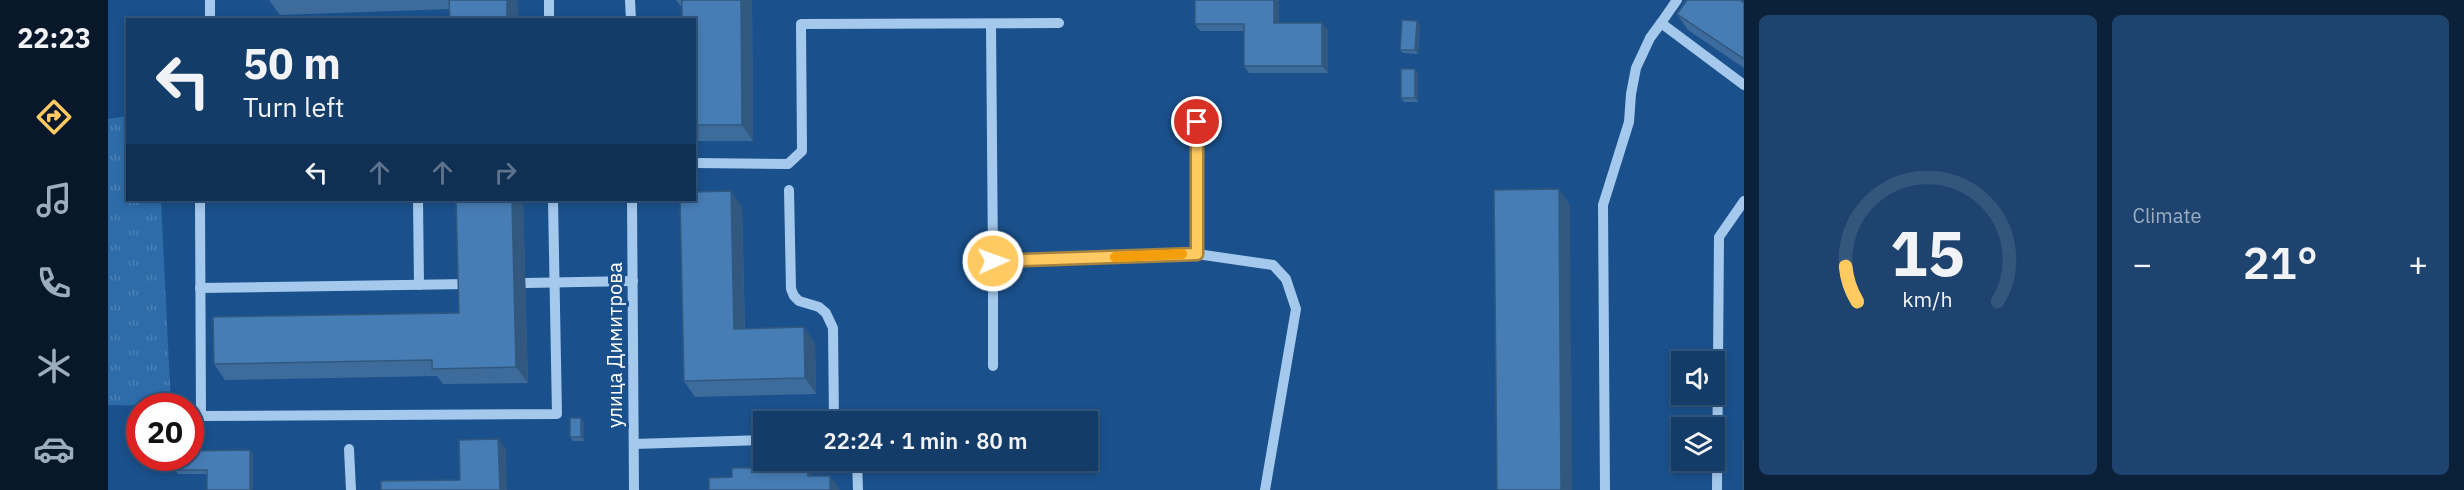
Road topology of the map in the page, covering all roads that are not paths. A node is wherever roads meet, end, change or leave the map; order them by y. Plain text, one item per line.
1 (210, 0) edge
2 (549, 0) edge
3 (630, 0) edge
4 (1677, 0) edge
5 (210, 18) edge
6 (549, 18) edge
7 (630, 18) edge
8 (1059, 23) dead end
9 (1661, 23) junction
10 (991, 24) junction
11 (1744, 85) edge
12 (1197, 122) dead end
13 (696, 163) edge
14 (789, 190) dead end
15 (200, 201) edge
16 (418, 201) edge
17 (553, 201) edge
18 (632, 201) edge
19 (1744, 201) edge
20 (1197, 254) junction
21 (993, 261) junction
22 (633, 281) junction
23 (554, 282) junction
24 (526, 283) dead end
25 (469, 284) edge
26 (419, 285) junction
27 (200, 288) junction
28 (993, 366) dead end
29 (834, 411) edge
30 (753, 440) edge
31 (634, 444) junction
32 (349, 449) dead end
33 (857, 471) edge
34 (351, 490) edge
35 (634, 490) edge
36 (858, 490) edge
37 (1265, 490) edge
38 (1605, 490) edge
39 (1717, 490) edge

1 - 5 street
2 - 6 street
3 - 7 street
4 - 9 street
8 - 10 street
9 - 11 street
9 - 38 street
10 - 13 street
10 - 21 street
12 - 20 street
14 - 29 street
15 - 27 street
16 - 26 street
17 - 23 street
18 - 22 street, улица Димитрова
19 - 39 street
20 - 21 street
20 - 37 street
21 - 28 street
22 - 23 street
22 - 31 street, улица Димитрова
23 - 24 street
23 - 27 street
25 - 26 street
26 - 27 street
30 - 31 street
31 - 35 street, улица Димитрова
32 - 34 street
33 - 36 street

